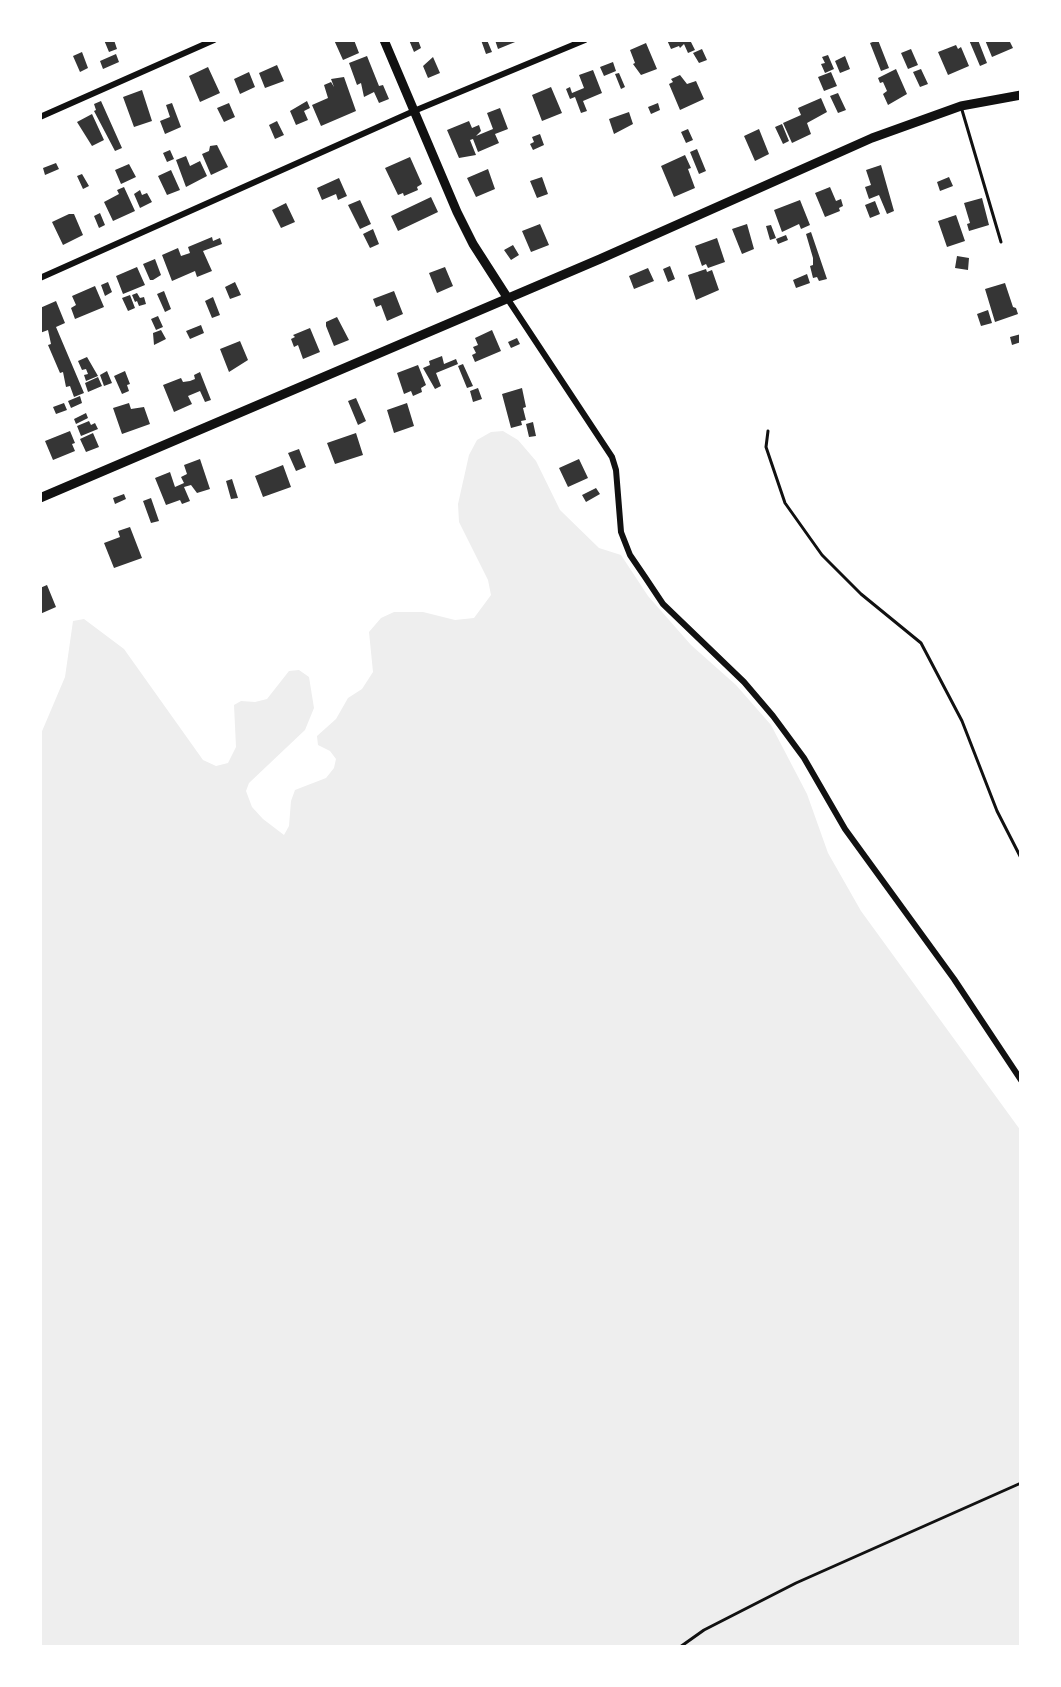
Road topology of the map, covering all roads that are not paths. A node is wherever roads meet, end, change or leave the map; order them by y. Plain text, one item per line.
1 (214, 40) edge
2 (384, 40) edge
3 (585, 40) edge
4 (1021, 95) edge
5 (961, 106) junction
6 (414, 111) junction
7 (40, 117) edge
8 (1001, 242) dead end
9 (40, 278) edge
10 (507, 297) junction
11 (40, 498) edge
12 (1021, 1080) edge

1 - 7 street
2 - 6 main road
3 - 6 street
4 - 5 main road
5 - 8 lane
5 - 10 main road
6 - 9 street
6 - 10 main road
10 - 11 main road
10 - 12 street

